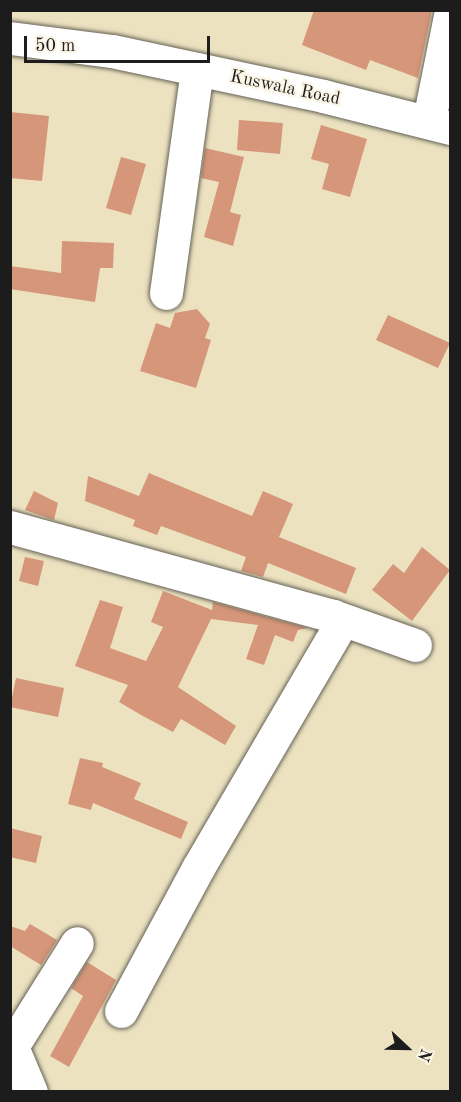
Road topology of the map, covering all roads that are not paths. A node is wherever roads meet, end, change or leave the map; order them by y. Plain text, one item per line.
1 (450, 16) edge
2 (10, 38) edge
3 (197, 69) junction
4 (440, 124) edge
5 (166, 293) dead end
6 (10, 527) edge
7 (333, 616) junction
8 (415, 645) dead end
9 (77, 944) dead end
10 (121, 1011) dead end
11 (12, 1043) edge
12 (31, 1092) edge

1 - 4 street
2 - 3 street, Kuswala Road
3 - 4 street, Kuswala Road
3 - 5 street
6 - 7 street
7 - 8 street
7 - 10 street
9 - 11 street
11 - 12 street

